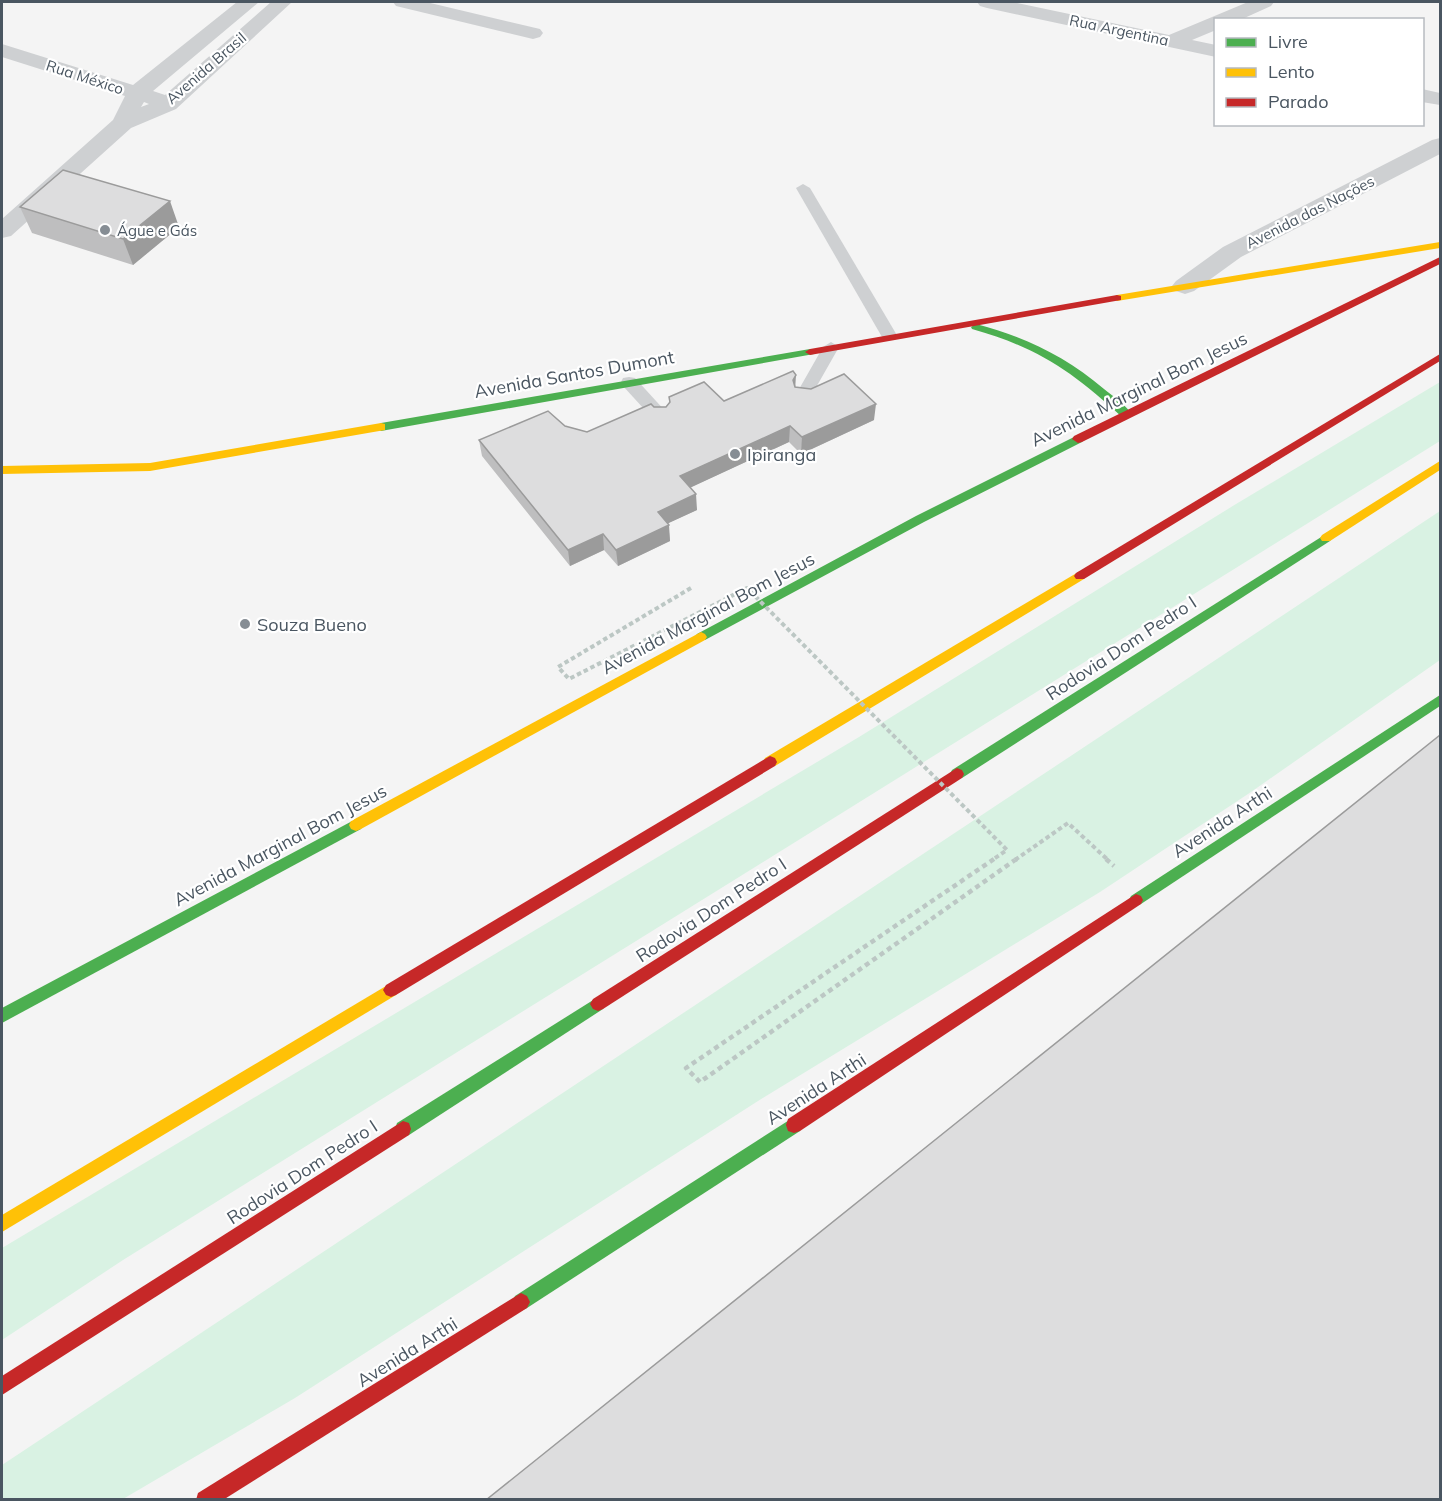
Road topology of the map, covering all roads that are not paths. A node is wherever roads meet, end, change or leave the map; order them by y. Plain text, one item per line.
1 (249, 2) edge
2 (282, 2) edge
3 (403, 2) edge
4 (987, 2) edge
5 (1264, 2) edge
6 (229, 18) junction
7 (1226, 18) edge
8 (258, 22) junction
9 (1214, 22) edge
10 (533, 33) dead end
11 (1169, 42) junction
12 (2, 50) edge
13 (1214, 51) edge
14 (137, 93) junction
15 (1424, 95) edge
16 (1440, 99) edge
17 (168, 104) junction
18 (123, 123) junction
19 (1440, 145) edge
20 (803, 188) dead end
21 (2, 231) edge
22 (1440, 245) edge
23 (1440, 260) edge
24 (1185, 286) junction
25 (963, 324) junction
26 (890, 337) junction
27 (831, 347) junction
28 (1440, 357) edge
29 (629, 382) junction
30 (802, 398) edge
31 (1126, 414) junction
32 (660, 417) edge
33 (1440, 465) edge
34 (2, 470) edge
35 (1440, 700) edge
36 (2, 1016) edge
37 (2, 1224) edge
38 (2, 1386) edge
39 (205, 1500) edge

1 - 6 street, Avenida Brasil
2 - 8 street, Avenida Brasil
3 - 10 street
4 - 11 street, Rua Argentina
5 - 7 street
6 - 8 street
6 - 14 street, Avenida Brasil
8 - 17 street, Avenida Brasil
9 - 11 street
11 - 13 street, Rua Argentina
12 - 14 street, Rua México
14 - 17 street, Rua México
14 - 18 street, Avenida Brasil
15 - 16 street
17 - 18 street, Avenida Brasil
18 - 21 street, Avenida Brasil
19 - 24 street, Avenida das Nações
20 - 26 lane
22 - 24 main road
23 - 31 main road, Avenida Marginal Bom Jesus
24 - 25 main road
25 - 26 main road, Avenida Santos Dumont
25 - 31 main road, Avenida Santos Dumont
26 - 27 main road, Avenida Santos Dumont
27 - 29 main road, Avenida Santos Dumont
27 - 30 lane
28 - 37 main road
29 - 32 lane
29 - 34 main road, Avenida Santos Dumont
31 - 36 main road, Avenida Marginal Bom Jesus
33 - 38 main road, Rodovia Dom Pedro I
35 - 39 main road, Avenida Arthi

